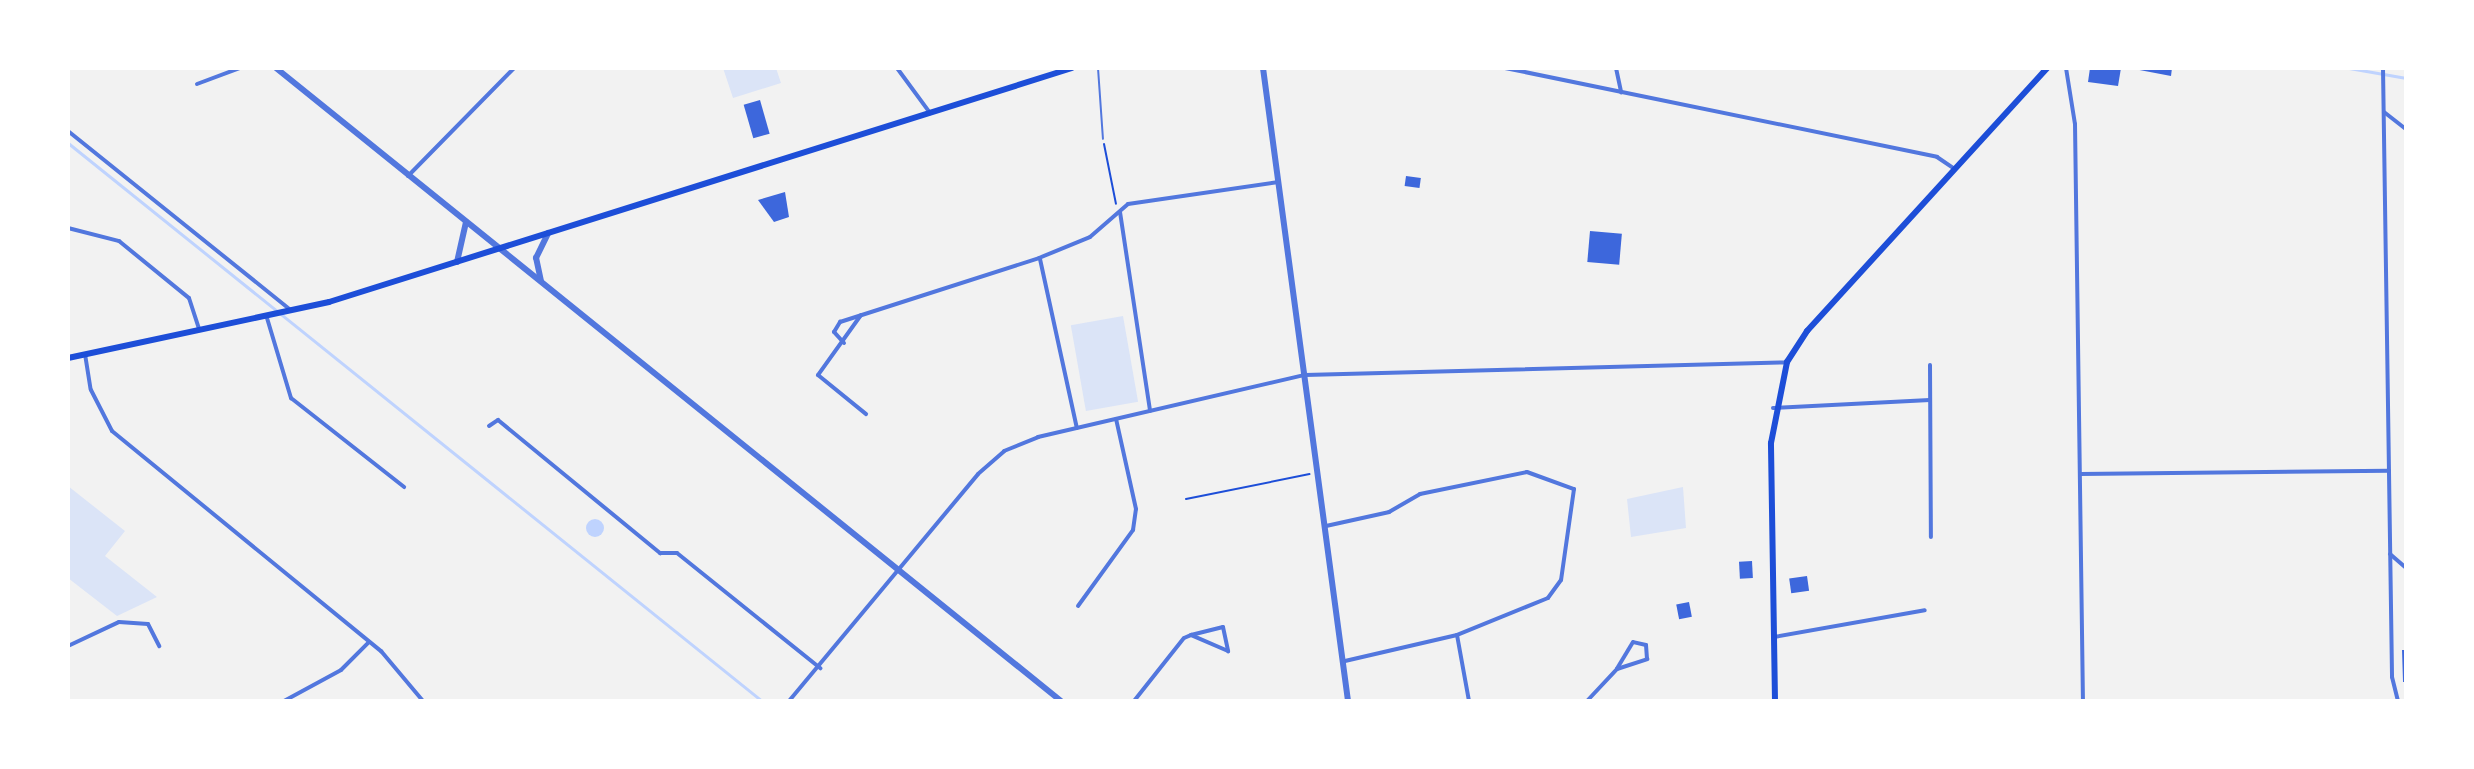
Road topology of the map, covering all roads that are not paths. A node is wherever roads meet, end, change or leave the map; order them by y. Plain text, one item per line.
1 (240, 68) edge
2 (276, 68) edge
3 (514, 68) edge
4 (897, 68) edge
5 (1072, 68) edge
6 (1098, 68) edge
7 (1263, 68) edge
8 (1505, 68) edge
9 (1616, 68) edge
10 (2047, 68) edge
11 (2066, 68) edge
12 (2383, 68) edge
13 (197, 84) dead end
14 (1621, 92) junction
15 (2384, 112) junction
16 (930, 113) junction
17 (2406, 129) edge
18 (68, 131) edge
19 (1103, 139) road end
20 (1955, 169) junction
21 (408, 176) junction
22 (1278, 182) junction
23 (1120, 212) junction
24 (466, 222) junction
25 (68, 228) edge
26 (548, 233) junction
27 (499, 249) junction
28 (1039, 258) junction
29 (457, 262) junction
30 (542, 284) junction
31 (290, 313) junction
32 (861, 315) junction
33 (267, 318) junction
34 (199, 331) junction
35 (844, 343) junction
36 (85, 354) junction
37 (68, 358) edge
38 (1787, 362) junction
39 (1930, 365) dead end
40 (1305, 375) junction
41 (1930, 400) junction
42 (1773, 408) junction
43 (1150, 411) junction
44 (866, 414) dead end
45 (1116, 419) junction
46 (489, 426) dead end
47 (1077, 428) junction
48 (2389, 471) junction
49 (2080, 474) junction
50 (404, 487) dead end
51 (1326, 526) junction
52 (1931, 537) dead end
53 (2390, 554) junction
54 (2406, 568) edge
55 (901, 575) junction
56 (1078, 606) dead end
57 (1925, 610) dead end
58 (1191, 635) junction
59 (1457, 635) junction
60 (1774, 637) junction
61 (368, 643) junction
62 (68, 646) edge
63 (159, 646) dead end
64 (1345, 661) junction
65 (820, 668) junction
66 (1617, 669) junction
67 (284, 701) edge
68 (423, 701) edge
69 (789, 701) edge
70 (1061, 701) edge
71 (1134, 701) edge
72 (1348, 701) edge
73 (1469, 701) edge
74 (1587, 701) edge
75 (1775, 701) edge
76 (2083, 701) edge
77 (2398, 701) edge

1 - 13 street
2 - 21 street
3 - 21 street
4 - 16 street
5 - 16 main road
6 - 19 lane
7 - 22 street
8 - 14 street
9 - 14 street
10 - 20 main road
11 - 49 street
12 - 15 street
14 - 20 street
15 - 17 street
15 - 48 street
16 - 26 main road
18 - 31 street
20 - 38 main road
21 - 24 street
22 - 23 street
22 - 40 street
23 - 28 street
23 - 43 street
24 - 27 street
24 - 29 street
25 - 34 street
26 - 27 main road
26 - 30 street
27 - 29 main road
27 - 30 street
28 - 32 street
28 - 47 street
29 - 31 main road
30 - 55 street
31 - 33 main road
32 - 35 street
32 - 35 street
33 - 34 main road
33 - 50 street
34 - 36 main road
35 - 44 street
36 - 37 main road
36 - 61 street
38 - 40 street
38 - 42 main road
39 - 41 street
40 - 43 street
40 - 51 street
41 - 42 street
41 - 52 street
42 - 60 main road
43 - 45 street
45 - 47 street
45 - 56 street
46 - 65 street
47 - 55 street
48 - 49 street
48 - 53 street
49 - 76 street
51 - 59 street
51 - 64 street
53 - 54 street
53 - 77 street
55 - 65 street
55 - 70 street
57 - 60 street
58 - 58 street
58 - 71 street
59 - 64 street
59 - 73 street
60 - 75 main road
61 - 67 street
61 - 68 street
62 - 63 street
64 - 72 street
65 - 69 street
66 - 66 street
66 - 74 street

